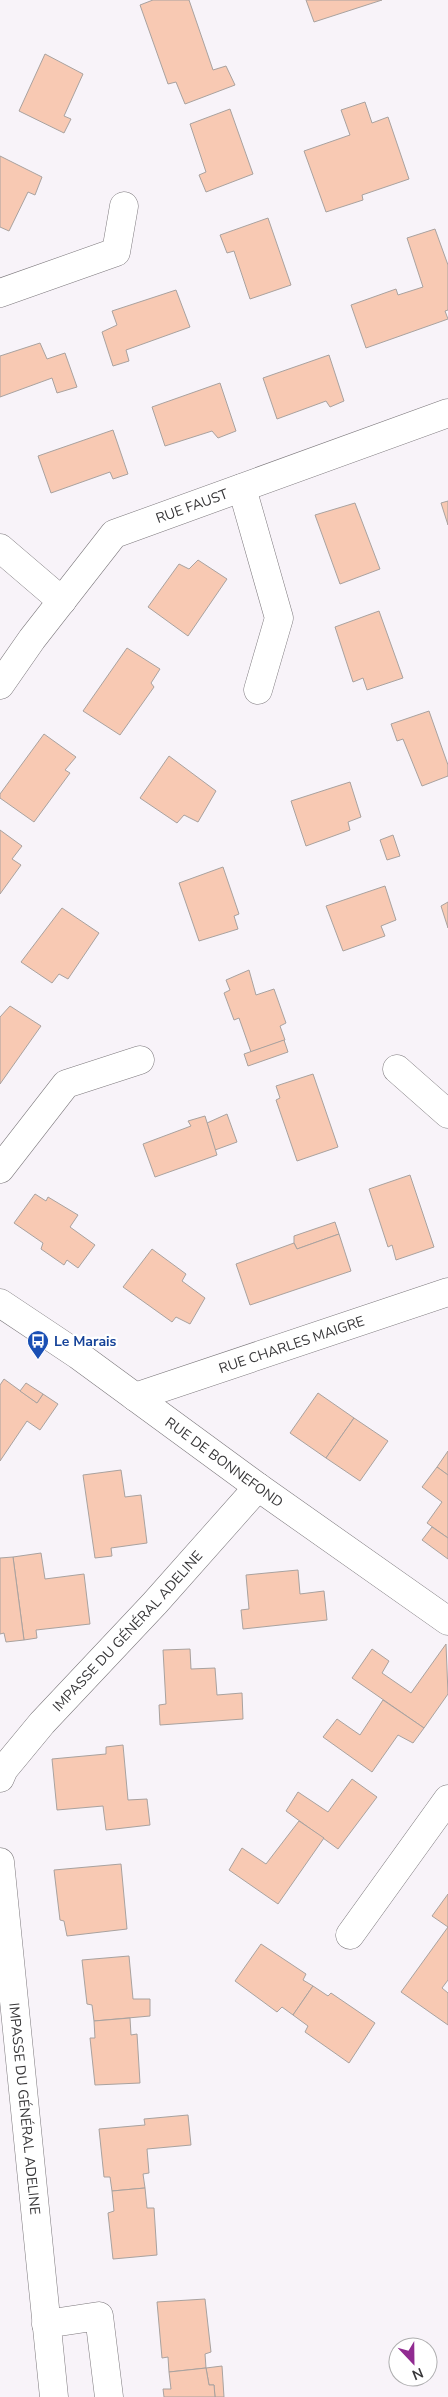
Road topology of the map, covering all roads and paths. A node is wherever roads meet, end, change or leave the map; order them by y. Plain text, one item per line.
1 (124, 206) dead end
2 (0, 293) edge
3 (448, 413) edge
4 (242, 488) junction
5 (0, 548) edge
6 (62, 601) junction
7 (0, 685) edge
8 (258, 690) dead end
9 (140, 1060) dead end
10 (397, 1069) dead end
11 (448, 1114) edge
12 (0, 1169) edge
13 (448, 1292) edge
14 (0, 1303) edge
15 (136, 1397) junction
16 (258, 1487) junction
17 (448, 1621) edge
18 (0, 1778) edge
19 (448, 1799) edge
20 (0, 1862) edge
21 (350, 1935) dead end
22 (46, 2324) junction
23 (54, 2397) edge
24 (110, 2397) edge

1 - 2 street
3 - 4 street, RUE FAUST
4 - 6 street, RUE FAUST
4 - 8 street
5 - 6 street
6 - 7 street, RUE FAUST
9 - 12 street
10 - 11 street
13 - 15 street, RUE CHARLES MAIGRE
14 - 15 street, RUE DE BONNEFOND
15 - 16 street, RUE DE BONNEFOND
16 - 17 street, RUE DE BONNEFOND
16 - 18 street, IMPASSE DU GÉNÉRAL ADELINE
19 - 21 street
20 - 22 street, IMPASSE DU GÉNÉRAL ADELINE
22 - 23 street, IMPASSE DU GÉNÉRAL ADELINE
22 - 24 street

